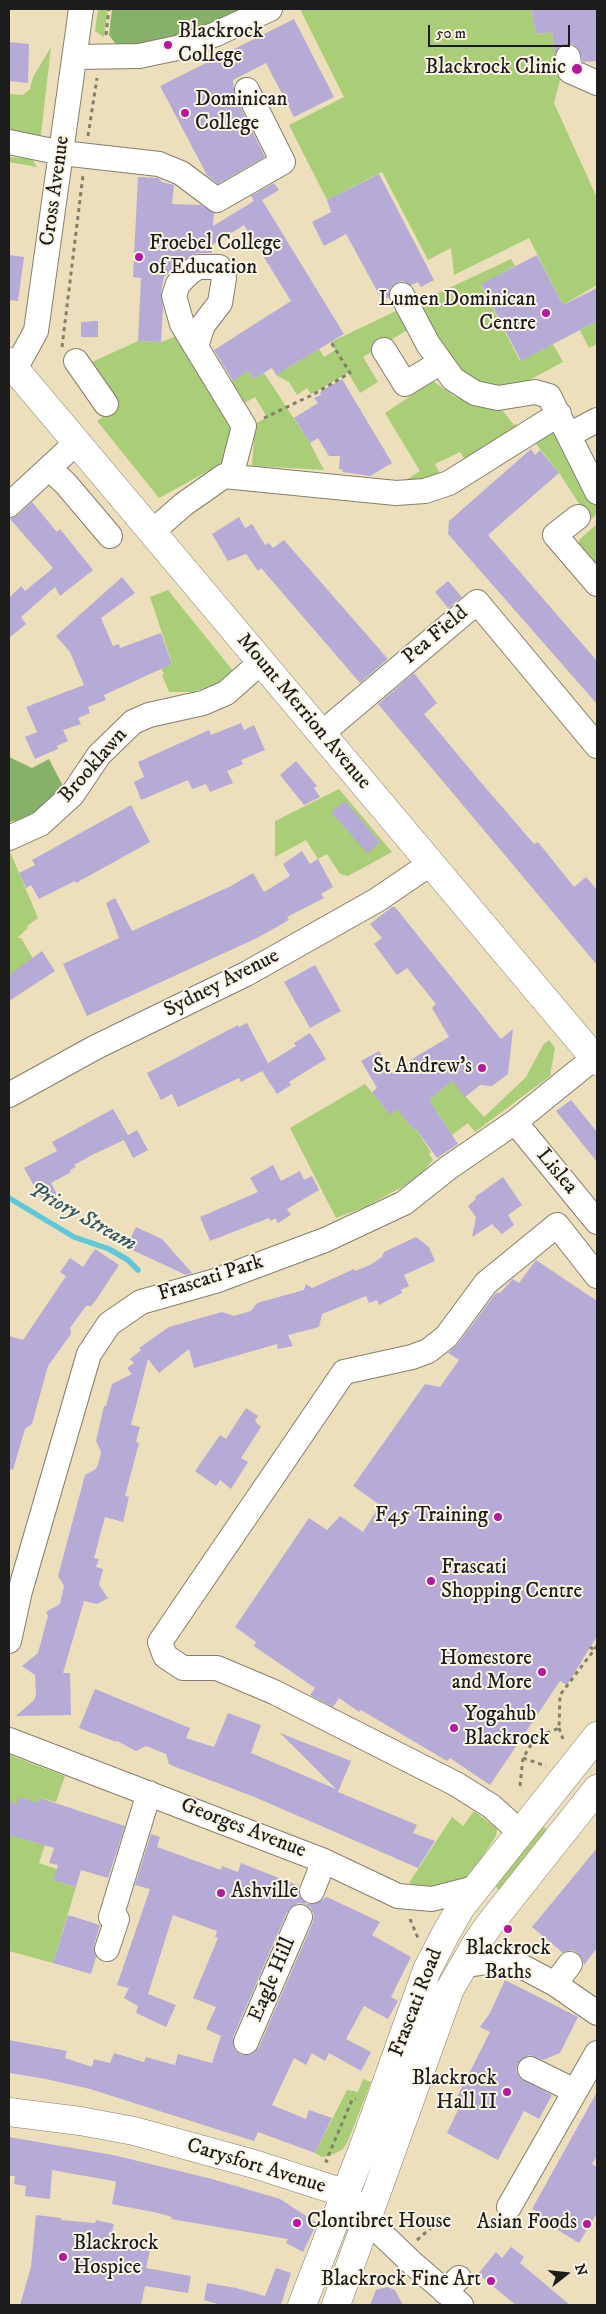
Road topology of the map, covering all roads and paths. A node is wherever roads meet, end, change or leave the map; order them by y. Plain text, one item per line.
1 (81, 9) edge
2 (270, 9) edge
3 (75, 57) junction
4 (568, 57) dead end
5 (597, 83) edge
6 (247, 90) dead end
7 (9, 142) edge
8 (62, 154) junction
9 (402, 295) dead end
10 (332, 342) dead end
11 (196, 346) dead end
12 (384, 350) dead end
13 (76, 361) dead end
14 (441, 362) junction
15 (12, 365) edge
16 (106, 404) dead end
17 (261, 420) dead end
18 (597, 420) edge
19 (564, 424) junction
20 (76, 443) junction
21 (49, 468) junction
22 (234, 476) junction
23 (597, 492) edge
24 (9, 505) edge
25 (578, 517) dead end
26 (152, 532) junction
27 (110, 536) dead end
28 (597, 584) edge
29 (261, 662) junction
30 (321, 734) junction
31 (597, 746) edge
32 (9, 838) edge
33 (430, 864) junction
34 (596, 1060) edge
35 (9, 1095) edge
36 (515, 1122) junction
37 (597, 1222) edge
38 (597, 1276) edge
39 (9, 1641) edge
40 (597, 1646) edge
41 (590, 1647) dead end
42 (596, 1651) edge
43 (559, 1728) junction
44 (597, 1736) edge
45 (563, 1739) dead end
46 (9, 1740) edge
47 (523, 1758) junction
48 (547, 1766) dead end
49 (520, 1786) dead end
50 (597, 1789) edge
51 (149, 1793) junction
52 (521, 1833) junction
53 (324, 1861) junction
54 (478, 1887) junction
55 (312, 1891) dead end
56 (398, 1896) junction
57 (300, 1917) dead end
58 (107, 1949) dead end
59 (570, 1964) dead end
60 (465, 1965) junction
61 (427, 1970) junction
62 (555, 1984) junction
63 (597, 2013) edge
64 (246, 2042) dead end
65 (597, 2053) edge
66 (530, 2069) dead end
67 (575, 2092) junction
68 (360, 2097) dead end
69 (9, 2112) edge
70 (330, 2162) dead end
71 (344, 2193) junction
72 (512, 2201) dead end
73 (367, 2220) junction
74 (440, 2220) dead end
75 (417, 2241) dead end
76 (455, 2292) edge
77 (302, 2305) edge
78 (336, 2305) edge

1 - 3 street, Cross Avenue
2 - 3 street
3 - 8 street, Cross Avenue
4 - 5 street
6 - 8 street
7 - 8 street
8 - 15 street, Cross Avenue
9 - 14 street
10 - 17 path
11 - 22 street
12 - 14 street
13 - 16 street
14 - 19 street
15 - 20 main road, Mount Merrion Avenue
18 - 19 street
19 - 22 street
19 - 23 street
20 - 21 street
20 - 26 main road, Mount Merrion Avenue
21 - 24 street
21 - 27 street
22 - 26 street
25 - 28 street
26 - 29 main road, Mount Merrion Avenue
29 - 30 main road, Mount Merrion Avenue
29 - 32 street, Brooklawn
30 - 31 street, Pea Field
30 - 33 main road, Mount Merrion Avenue
33 - 34 main road, Mount Merrion Avenue
33 - 35 street, Sydney Avenue
34 - 36 street, Frascati Park
36 - 37 street, Lislea
36 - 39 street, Frascati Park
38 - 52 street
40 - 42 path
41 - 42 path
42 - 43 path
43 - 45 path
43 - 47 path
44 - 52 main road, Frascati Road
46 - 51 street, Georges Avenue
47 - 48 path
47 - 49 path
50 - 60 main road, Frascati Road
51 - 53 street, Georges Avenue
51 - 58 street
52 - 54 main road, Frascati Road
53 - 55 street
53 - 56 street, Georges Avenue
54 - 56 street, Georges Avenue
54 - 61 main road, Frascati Road
56 - 61 path
57 - 64 street, Eagle Hill
59 - 62 street
60 - 62 street
60 - 73 main road, Frascati Road
61 - 71 main road, Frascati Road
62 - 63 street
65 - 67 street
66 - 67 street
67 - 72 street
68 - 70 path
69 - 71 main road, Carysfort Avenue
71 - 73 main road, Carysfort Avenue
71 - 77 main road, Frascati Road
73 - 76 street, Carysfort Avenue
73 - 78 main road, Frascati Road
74 - 75 path

